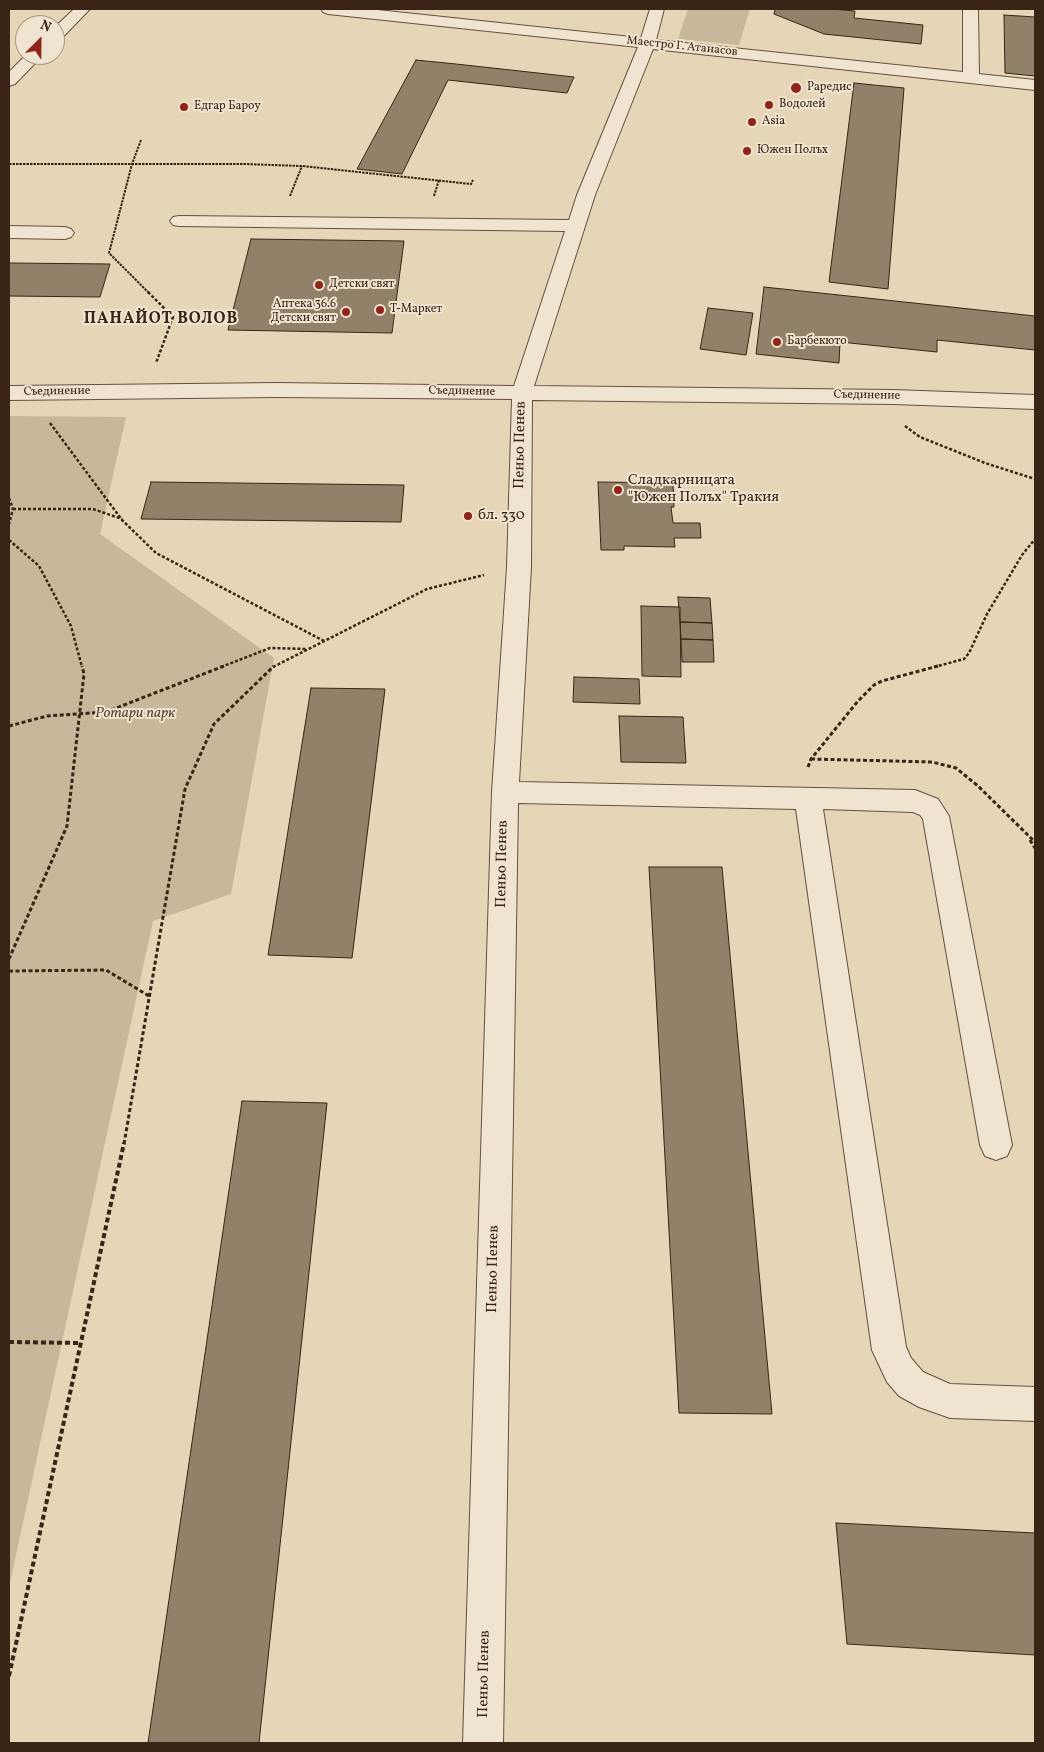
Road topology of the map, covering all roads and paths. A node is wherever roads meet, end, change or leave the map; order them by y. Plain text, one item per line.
1 (82, 9) edge
2 (328, 9) edge
3 (657, 9) edge
4 (971, 9) edge
5 (65, 26) edge
6 (647, 43) junction
7 (25, 65) edge
8 (971, 78) junction
9 (9, 81) edge
10 (1035, 85) edge
11 (141, 140) dead end
12 (9, 164) edge
13 (132, 164) junction
14 (473, 180) dead end
15 (179, 220) dead end
16 (575, 226) junction
17 (9, 232) edge
18 (65, 233) dead end
19 (146, 391) junction
20 (46, 392) junction
21 (9, 393) edge
22 (522, 393) junction
23 (893, 397) junction
24 (1035, 402) edge
25 (1035, 479) edge
26 (9, 498) edge
27 (12, 508) junction
28 (122, 520) junction
29 (9, 524) edge
30 (1035, 539) edge
31 (9, 540) edge
32 (519, 568) junction
33 (324, 641) junction
34 (307, 649) junction
35 (81, 714) junction
36 (9, 726) edge
37 (505, 792) junction
38 (808, 798) junction
39 (1028, 837) dead end
40 (1035, 848) edge
41 (9, 959) edge
42 (9, 971) edge
43 (149, 996) junction
44 (996, 1145) dead end
45 (9, 1342) edge
46 (81, 1343) junction
47 (1035, 1404) edge
48 (9, 1676) edge
49 (483, 1743) edge

1 - 5 street
2 - 6 street, Маестро Г. Атанасов
3 - 6 street, Пеньо Пенев
4 - 8 street
6 - 8 street, Маестро Г. Атанасов
6 - 16 street, Пеньо Пенев
7 - 9 street
8 - 10 street, Маестро Г. Атанасов
11 - 13 path
12 - 13 path
13 - 14 path
13 - 19 path
15 - 16 street
16 - 22 street, Пеньо Пенев
17 - 18 street
19 - 20 street, Съединение
19 - 22 street, Съединение
20 - 21 street, Съединение
20 - 28 path
22 - 23 street, Съединение
22 - 32 street, Пеньо Пенев
23 - 24 street, Съединение
23 - 25 path
26 - 27 path
27 - 28 path
27 - 29 path
28 - 33 path
30 - 38 path
31 - 35 path
32 - 33 path
32 - 37 street, Пеньо Пенев
33 - 34 path
34 - 35 path
34 - 43 path
35 - 36 path
35 - 41 path
37 - 38 street
37 - 49 street, Пеньо Пенев
38 - 44 street
38 - 47 street
39 - 40 path
42 - 43 path
43 - 46 path
45 - 46 path
46 - 48 path

